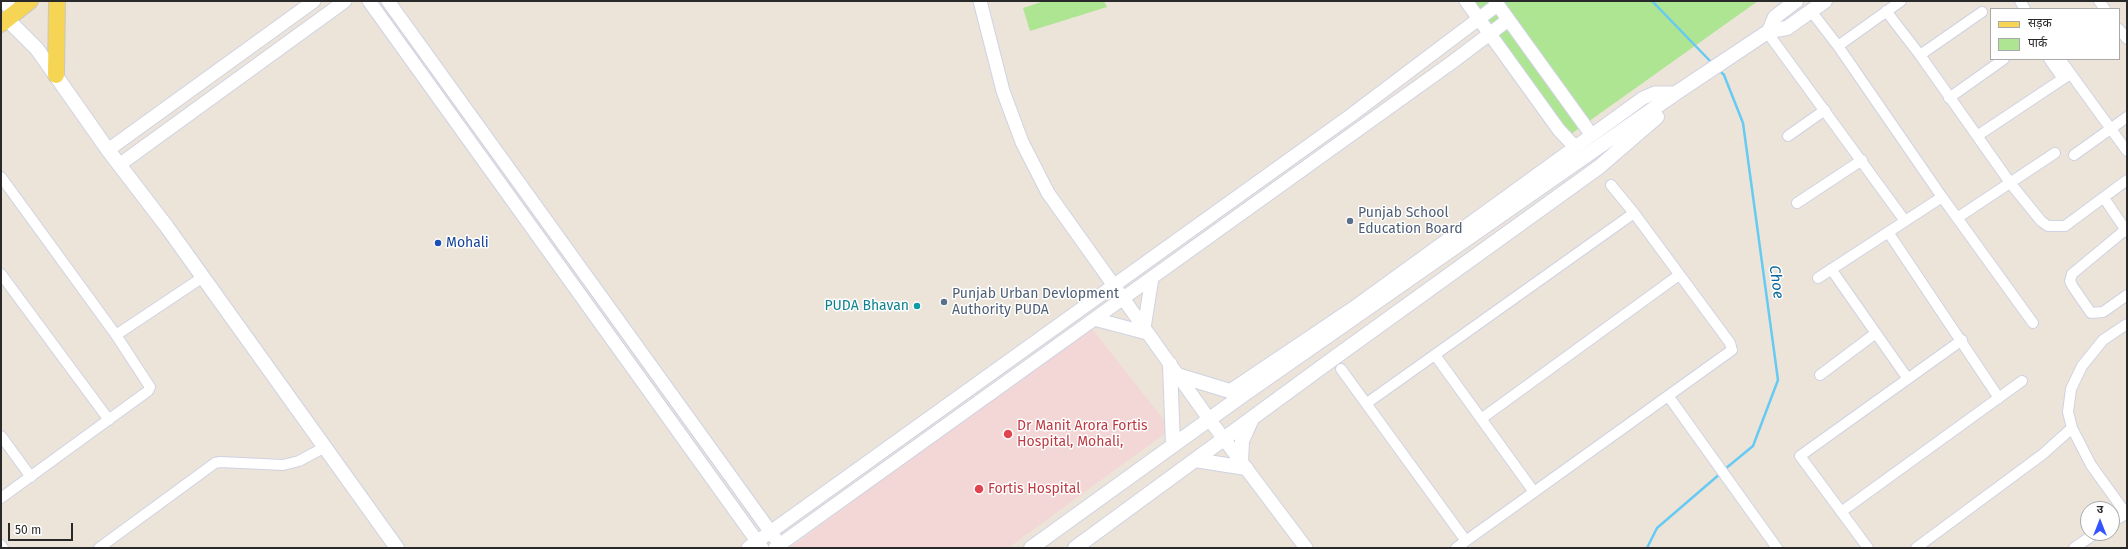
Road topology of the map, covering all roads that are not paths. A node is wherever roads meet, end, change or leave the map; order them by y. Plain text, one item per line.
1 (30, 1) edge
2 (57, 1) edge
3 (314, 1) edge
4 (345, 1) edge
5 (369, 1) edge
6 (388, 1) edge
7 (980, 1) edge
8 (1466, 1) edge
9 (1796, 1) edge
10 (1825, 1) edge
11 (1901, 1) edge
12 (1496, 3) edge
13 (1811, 11) junction
14 (1886, 11) junction
15 (1982, 12) dead end
16 (7, 14) edge
17 (1480, 19) junction
18 (1508, 20) junction
19 (2120, 30) edge
20 (1768, 31) junction
21 (1490, 33) junction
22 (2127, 40) edge
23 (1838, 46) junction
24 (1441, 49) junction
25 (1920, 56) junction
26 (2003, 60) edge
27 (2050, 60) edge
28 (2060, 60) edge
29 (1451, 63) junction
30 (56, 75) junction
31 (2067, 76) junction
32 (1680, 90) junction
33 (1949, 98) junction
34 (1825, 110) junction
35 (1350, 116) junction
36 (2127, 117) edge
37 (1359, 128) junction
38 (2110, 129) junction
39 (1591, 134) junction
40 (1788, 136) dead end
41 (1977, 136) junction
42 (491, 143) junction
43 (1575, 147) junction
44 (108, 150) junction
45 (2127, 151) edge
46 (478, 152) junction
47 (2054, 153) dead end
48 (2074, 155) dead end
49 (1862, 160) junction
50 (119, 165) junction
51 (1, 177) edge
52 (2127, 180) edge
53 (1256, 183) junction
54 (2011, 184) junction
55 (1611, 185) dead end
56 (1265, 196) junction
57 (1942, 197) junction
58 (2104, 198) junction
59 (1797, 203) dead end
60 (1634, 213) junction
61 (1957, 218) junction
62 (1905, 221) junction
63 (2126, 231) edge
64 (1888, 232) junction
65 (559, 238) junction
66 (546, 247) junction
67 (1831, 269) junction
68 (1, 274) edge
69 (1679, 275) junction
70 (203, 277) junction
71 (1152, 278) junction
72 (1818, 278) dead end
73 (1113, 285) junction
74 (2127, 295) edge
75 (1123, 299) junction
76 (1094, 319) junction
77 (2033, 323) dead end
78 (2127, 324) edge
79 (1146, 331) junction
80 (1876, 333) junction
81 (116, 335) junction
82 (1962, 340) junction
83 (1435, 355) junction
84 (1341, 369) dead end
85 (1174, 370) junction
86 (1820, 375) dead end
87 (1908, 379) junction
88 (2022, 381) dead end
89 (1236, 393) junction
90 (1669, 397) junction
91 (1999, 398) junction
92 (1367, 403) junction
93 (1209, 419) junction
94 (1252, 419) junction
95 (1481, 419) junction
96 (109, 420) junction
97 (2072, 428) junction
98 (1, 436) edge
99 (702, 436) junction
100 (1224, 439) junction
101 (1173, 445) junction
102 (689, 446) junction
103 (325, 447) junction
104 (1196, 460) junction
105 (1244, 465) junction
106 (31, 477) junction
107 (1534, 492) junction
108 (1, 498) edge
109 (1841, 512) junction
110 (2127, 515) edge
111 (770, 532) junction
112 (1466, 541) junction
113 (2084, 541) edge
114 (1, 545) edge
115 (755, 546) edge
116 (777, 546) edge
117 (1078, 547) edge
118 (3, 548) edge
119 (99, 548) edge
120 (397, 548) edge
121 (1031, 548) edge
122 (1306, 548) edge
123 (1456, 548) edge
124 (1777, 548) edge
125 (1868, 548) edge
126 (1916, 548) edge
127 (2074, 548) edge

1 - 16 main road
2 - 30 main road
3 - 44 street
4 - 50 street
5 - 46 street
6 - 42 street
7 - 73 street
8 - 17 street
9 - 20 main road
10 - 13 main road
11 - 14 street
12 - 17 street
12 - 18 street
13 - 20 main road
13 - 23 street
14 - 23 street
14 - 25 street
15 - 25 street
16 - 30 main road
17 - 21 street
17 - 24 street
18 - 21 street
18 - 39 street
19 - 22 street
20 - 32 main road
20 - 34 street
21 - 29 street
21 - 43 street
23 - 57 street
24 - 29 street
24 - 35 street
25 - 33 street
26 - 33 street
27 - 31 street
28 - 31 street
29 - 37 street
30 - 44 main road
31 - 38 street
31 - 41 street
32 - 39 street
32 - 89 main road
32 - 94 main road
33 - 41 street
34 - 40 street
34 - 49 street
35 - 37 street
35 - 53 street
36 - 38 street
37 - 56 street
38 - 45 street
38 - 48 street
39 - 43 street
41 - 54 street
42 - 46 street
42 - 65 street
43 - 89 street
44 - 50 main road
46 - 66 street
47 - 54 street
49 - 59 street
49 - 62 street
50 - 70 main road
51 - 81 street
52 - 58 street
53 - 56 street
53 - 73 street
54 - 58 street
54 - 61 street
55 - 60 street
56 - 71 street
57 - 61 street
57 - 62 street
58 - 63 street
60 - 69 street
60 - 83 street
61 - 77 street
62 - 64 street
63 - 74 street
64 - 67 street
64 - 82 street
65 - 66 street
65 - 99 street
66 - 102 street
67 - 72 street
67 - 80 street
68 - 96 street
69 - 90 street
69 - 95 street
70 - 81 street
70 - 103 main road
71 - 75 street
71 - 79 street
73 - 75 street
73 - 111 street
75 - 76 street
75 - 79 street
76 - 79 street
76 - 116 street
78 - 97 street
79 - 85 street
80 - 86 street
80 - 87 street
81 - 96 street
82 - 87 street
82 - 91 street
83 - 92 street
83 - 95 street
84 - 92 street
85 - 89 main road
85 - 93 street
85 - 101 main road
87 - 109 street
88 - 91 street
89 - 93 main road
90 - 107 street
90 - 124 street
91 - 109 street
92 - 112 street
93 - 100 street
93 - 101 main road
94 - 100 main road
94 - 105 main road
95 - 107 street
96 - 106 street
97 - 110 street
97 - 126 street
98 - 106 street
99 - 102 street
99 - 111 street
100 - 104 main road
100 - 105 street
101 - 121 main road
102 - 115 street
103 - 119 street
103 - 120 main road
104 - 105 main road
104 - 117 main road
105 - 122 street
106 - 108 street
107 - 112 street
109 - 125 street
111 - 115 street
111 - 116 street
112 - 123 street
113 - 127 street
114 - 118 street

